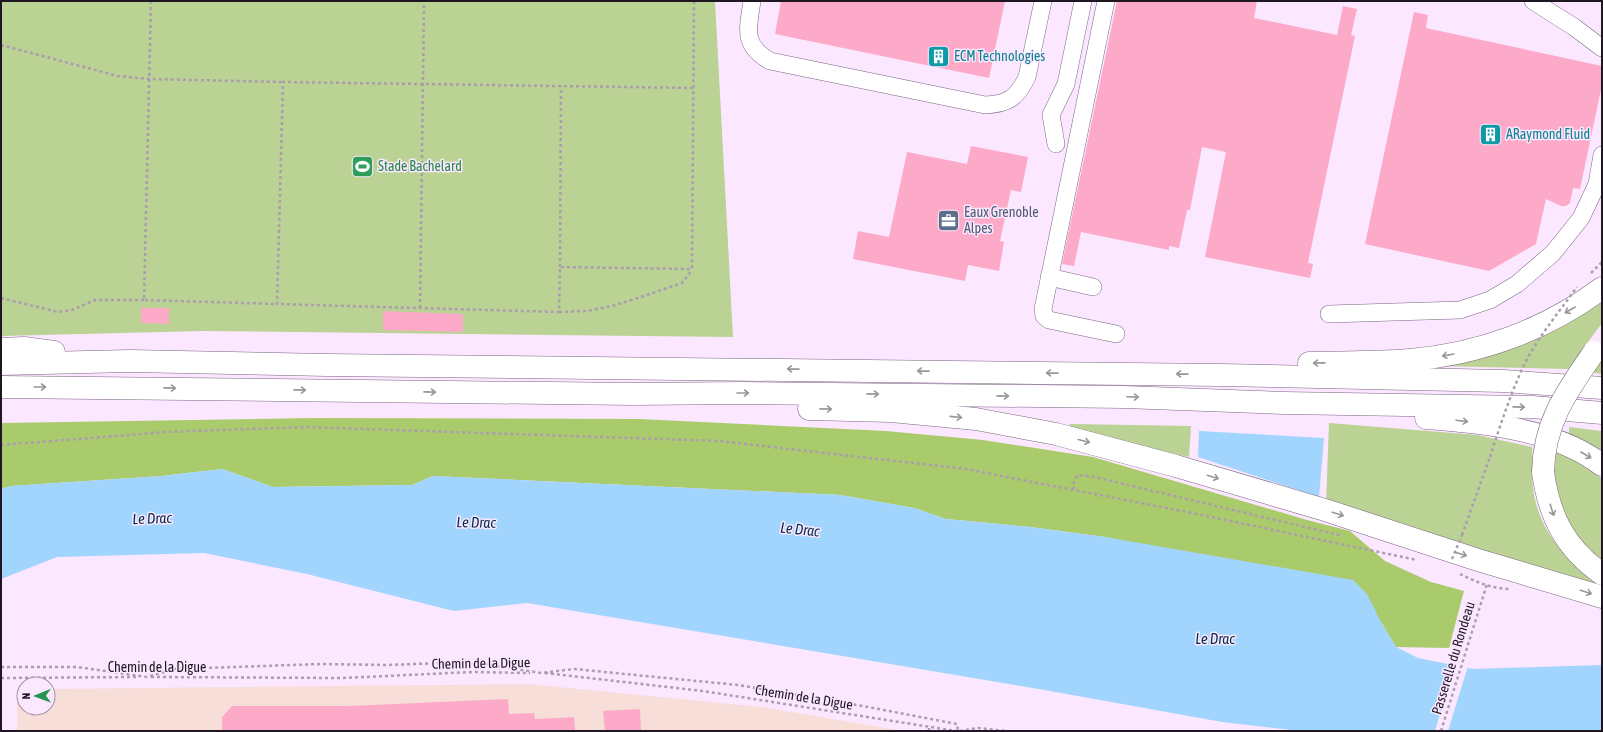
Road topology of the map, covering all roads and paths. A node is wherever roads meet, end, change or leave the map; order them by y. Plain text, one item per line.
1 (151, 1) edge
2 (424, 1) edge
3 (694, 1) edge
4 (752, 1) edge
5 (1043, 1) edge
6 (1083, 1) edge
7 (1106, 1) edge
8 (1533, 1) edge
9 (1, 45) edge
10 (1602, 48) edge
11 (149, 80) junction
12 (283, 82) junction
13 (424, 84) junction
14 (561, 86) junction
15 (693, 88) junction
16 (1056, 144) dead end
17 (1602, 155) edge
18 (560, 267) junction
19 (692, 269) junction
20 (1049, 277) junction
21 (1094, 287) dead end
22 (1577, 287) dead end
23 (1602, 288) edge
24 (1, 298) edge
25 (144, 300) junction
26 (277, 304) junction
27 (420, 308) junction
28 (559, 312) junction
29 (1329, 314) dead end
30 (1116, 334) dead end
31 (1598, 347) edge
32 (1, 349) edge
33 (130, 361) junction
34 (1, 364) edge
35 (1222, 375) junction
36 (1, 387) edge
37 (1602, 388) edge
38 (634, 394) junction
39 (1284, 403) junction
40 (1602, 413) edge
41 (1, 445) edge
42 (1602, 465) edge
43 (1073, 490) junction
44 (1241, 512) dead end
45 (1452, 559) dead end
46 (1422, 561) dead end
47 (1458, 573) dead end
48 (1602, 574) edge
49 (1602, 597) edge
50 (1, 667) edge
51 (540, 673) junction
52 (147, 677) junction
53 (1, 678) edge
54 (929, 727) junction
55 (928, 731) edge
56 (958, 731) edge
57 (1006, 731) edge
58 (1441, 731) edge

1 - 11 path
2 - 13 path
3 - 15 path
4 - 5 street
6 - 16 street
7 - 20 street
8 - 10 street
9 - 11 path
11 - 12 path
11 - 25 path
12 - 13 path
12 - 26 path
13 - 14 path
13 - 27 path
14 - 15 path
14 - 18 path
15 - 19 path
17 - 29 street
18 - 19 path
18 - 28 path
19 - 28 path
20 - 21 street
20 - 30 street
22 - 45 path, bridge
23 -> 35 highway
24 - 25 path
25 - 26 path
26 - 27 path
27 - 28 path
31 -> 48 highway, bridge
32 - 33 highway
33 - 34 highway
35 -> 33 highway
35 - 37 highway
36 -> 38 highway
38 -> 39 highway
38 -> 49 highway
39 -> 40 highway
39 -> 42 highway
41 - 43 path
43 - 44 path
43 - 46 path
47 - 58 path, Passerelle du Rondeau
50 - 52 path
51 - 52 path, Chemin de la Digue
51 - 52 path
51 - 54 path, Chemin de la Digue
51 - 56 path
52 - 53 path, Chemin de la Digue
54 - 55 path
54 - 56 path, Chemin de la Digue
56 - 57 path, Chemin de la Digue

